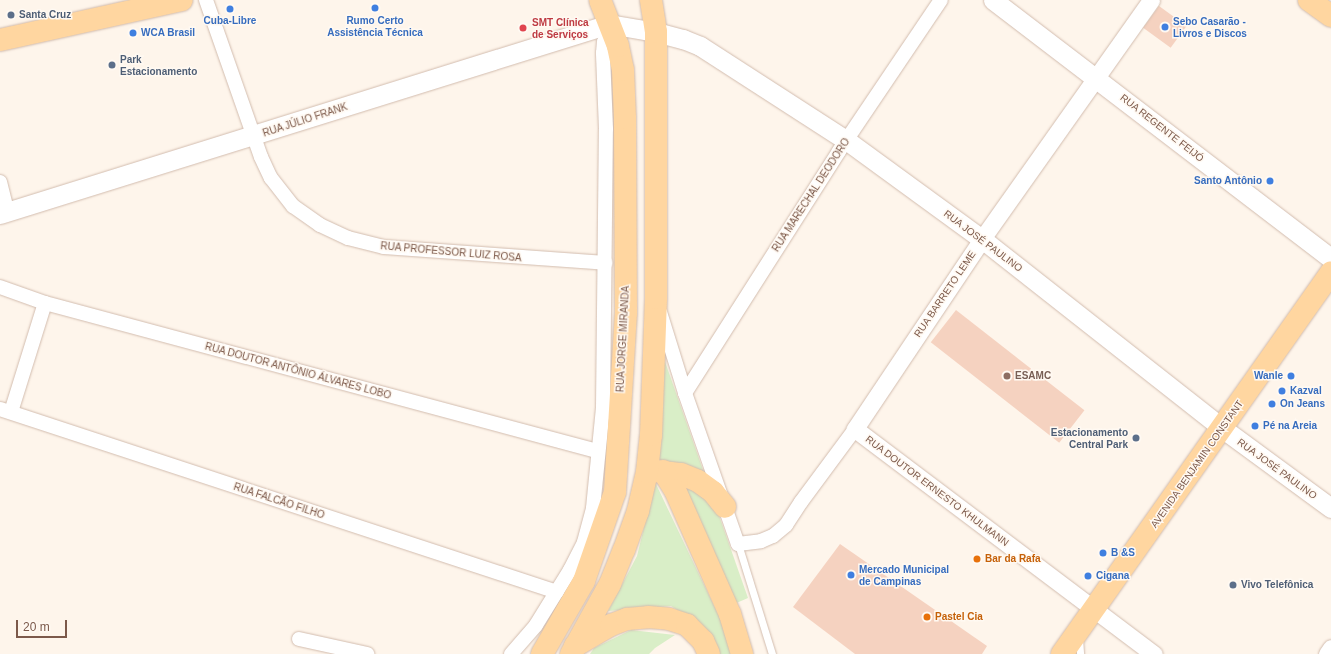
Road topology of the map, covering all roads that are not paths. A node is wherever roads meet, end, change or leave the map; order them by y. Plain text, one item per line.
1 (182, 0) edge
2 (206, 0) edge
3 (600, 0) edge
4 (650, 0) edge
5 (942, 0) edge
6 (993, 0) edge
7 (1151, 0) edge
8 (1309, 0) edge
9 (1331, 16) edge
10 (609, 26) junction
11 (656, 32) junction
12 (0, 40) edge
13 (1097, 78) junction
14 (254, 136) junction
15 (846, 140) junction
16 (0, 182) edge
17 (4, 213) edge
18 (982, 239) junction
19 (1331, 258) edge
20 (605, 264) junction
21 (1331, 272) edge
22 (0, 287) edge
23 (656, 298) junction
24 (45, 303) junction
25 (685, 393) junction
26 (5, 410) edge
27 (1222, 428) junction
28 (855, 429) junction
29 (597, 451) junction
30 (655, 471) junction
31 (614, 492) junction
32 (725, 507) junction
33 (1331, 508) edge
34 (738, 544) junction
35 (557, 592) junction
36 (1094, 609) junction
37 (1078, 632) junction
38 (299, 639) dead end
39 (546, 645) edge
40 (1331, 648) edge
41 (573, 650) edge
42 (367, 654) edge
43 (511, 654) edge
44 (534, 654) edge
45 (709, 654) edge
46 (742, 654) edge
47 (772, 654) edge
48 (1062, 654) edge
49 (1080, 654) edge
50 (1154, 654) edge
51 (1326, 654) edge

1 - 12 main road
2 - 14 street, RUA PROFESSOR LUIZ ROSA
3 - 10 main road
4 - 11 main road
5 - 15 street, RUA MARECHAL DEODORO
6 - 13 main road, RUA REGENTE FEIJÓ
7 - 13 street, RUA BARRETO LEME
8 - 9 main road
10 - 11 main road, RUA JOSÉ PAULINO
10 - 14 main road, RUA JÚLIO FRANK
10 - 20 street, RUA JORGE MIRANDA
10 - 31 main road, RUA JORGE MIRANDA
11 - 15 main road, RUA JOSÉ PAULINO
11 - 23 main road
13 - 18 street, RUA BARRETO LEME
13 - 19 main road, RUA REGENTE FEIJÓ
14 - 17 main road, RUA JÚLIO FRANK
14 - 20 street, RUA PROFESSOR LUIZ ROSA
15 - 18 main road, RUA JOSÉ PAULINO
15 - 25 street, RUA MARECHAL DEODORO
16 - 17 street
18 - 27 main road, RUA JOSÉ PAULINO
18 - 28 street, RUA BARRETO LEME
20 - 29 street, RUA JORGE MIRANDA
21 - 27 main road, AVENIDA BENJAMIN CONSTANT
22 - 24 street, RUA DOUTOR ANTÔNIO ÁLVARES LOBO
23 - 25 street
23 - 30 main road
24 - 26 street
24 - 29 street, RUA DOUTOR ANTÔNIO ÁLVARES LOBO
25 - 32 street
26 - 35 street, RUA FALCÃO FILHO
27 - 33 main road, RUA JOSÉ PAULINO
27 - 36 main road, AVENIDA BENJAMIN CONSTANT
28 - 34 street, RUA BARRETO LEME
28 - 36 street, RUA DOUTOR ERNESTO KHULMANN
29 - 35 street, RUA JORGE MIRANDA
30 - 31 main road
30 - 32 main road
30 - 41 main road
30 - 46 main road
31 - 39 main road, RUA JORGE MIRANDA
32 - 34 street
34 - 47 lane
35 - 43 street, RUA JORGE MIRANDA
36 - 37 main road, AVENIDA BENJAMIN CONSTANT
36 - 50 street, RUA DOUTOR ERNESTO KHULMANN
37 - 48 main road, AVENIDA BENJAMIN CONSTANT
37 - 49 lane
38 - 42 street
39 - 44 main road
40 - 51 street
41 - 45 main road

